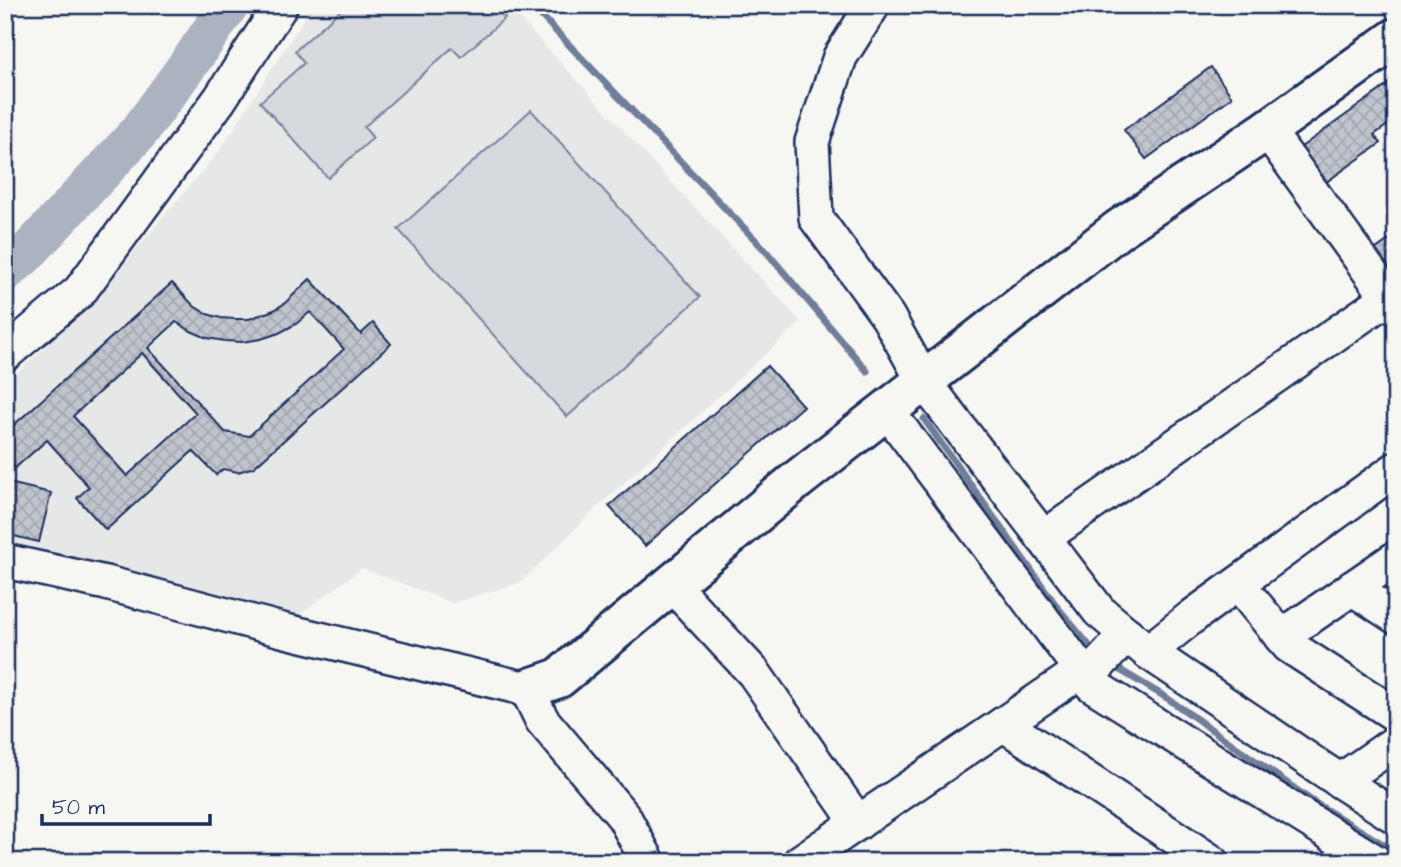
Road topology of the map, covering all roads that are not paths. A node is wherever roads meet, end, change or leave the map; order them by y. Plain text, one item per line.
1 (281, 5) edge
2 (873, 5) edge
3 (1396, 38) edge
4 (1267, 130) junction
5 (1393, 299) edge
6 (5, 354) edge
7 (923, 380) junction
8 (886, 409) junction
9 (1396, 469) edge
10 (1043, 538) junction
11 (1396, 558) edge
12 (5, 561) edge
13 (671, 584) junction
14 (1238, 584) junction
15 (1352, 588) junction
16 (1396, 617) edge
17 (1281, 637) junction
18 (1112, 656) junction
19 (527, 689) junction
20 (1396, 715) edge
21 (1003, 724) junction
22 (1396, 742) edge
23 (1340, 782) junction
24 (1396, 817) edge
25 (858, 823) junction
26 (648, 862) edge
27 (800, 862) edge
28 (1212, 862) edge
29 (1376, 862) edge

1 - 6 street
2 - 7 street
3 - 4 main road
4 - 5 street
4 - 7 main road
5 - 10 street
7 - 8 main road
7 - 10 street
8 - 13 main road
8 - 18 street
9 - 14 street
10 - 18 street
11 - 15 street
12 - 19 street
13 - 19 main road
13 - 25 street
14 - 17 street
14 - 18 street
15 - 16 street
15 - 17 street
17 - 20 street
18 - 21 street
18 - 23 street
18 - 29 street
19 - 26 street
21 - 25 street
21 - 28 street
22 - 23 street
23 - 24 street
25 - 27 street

